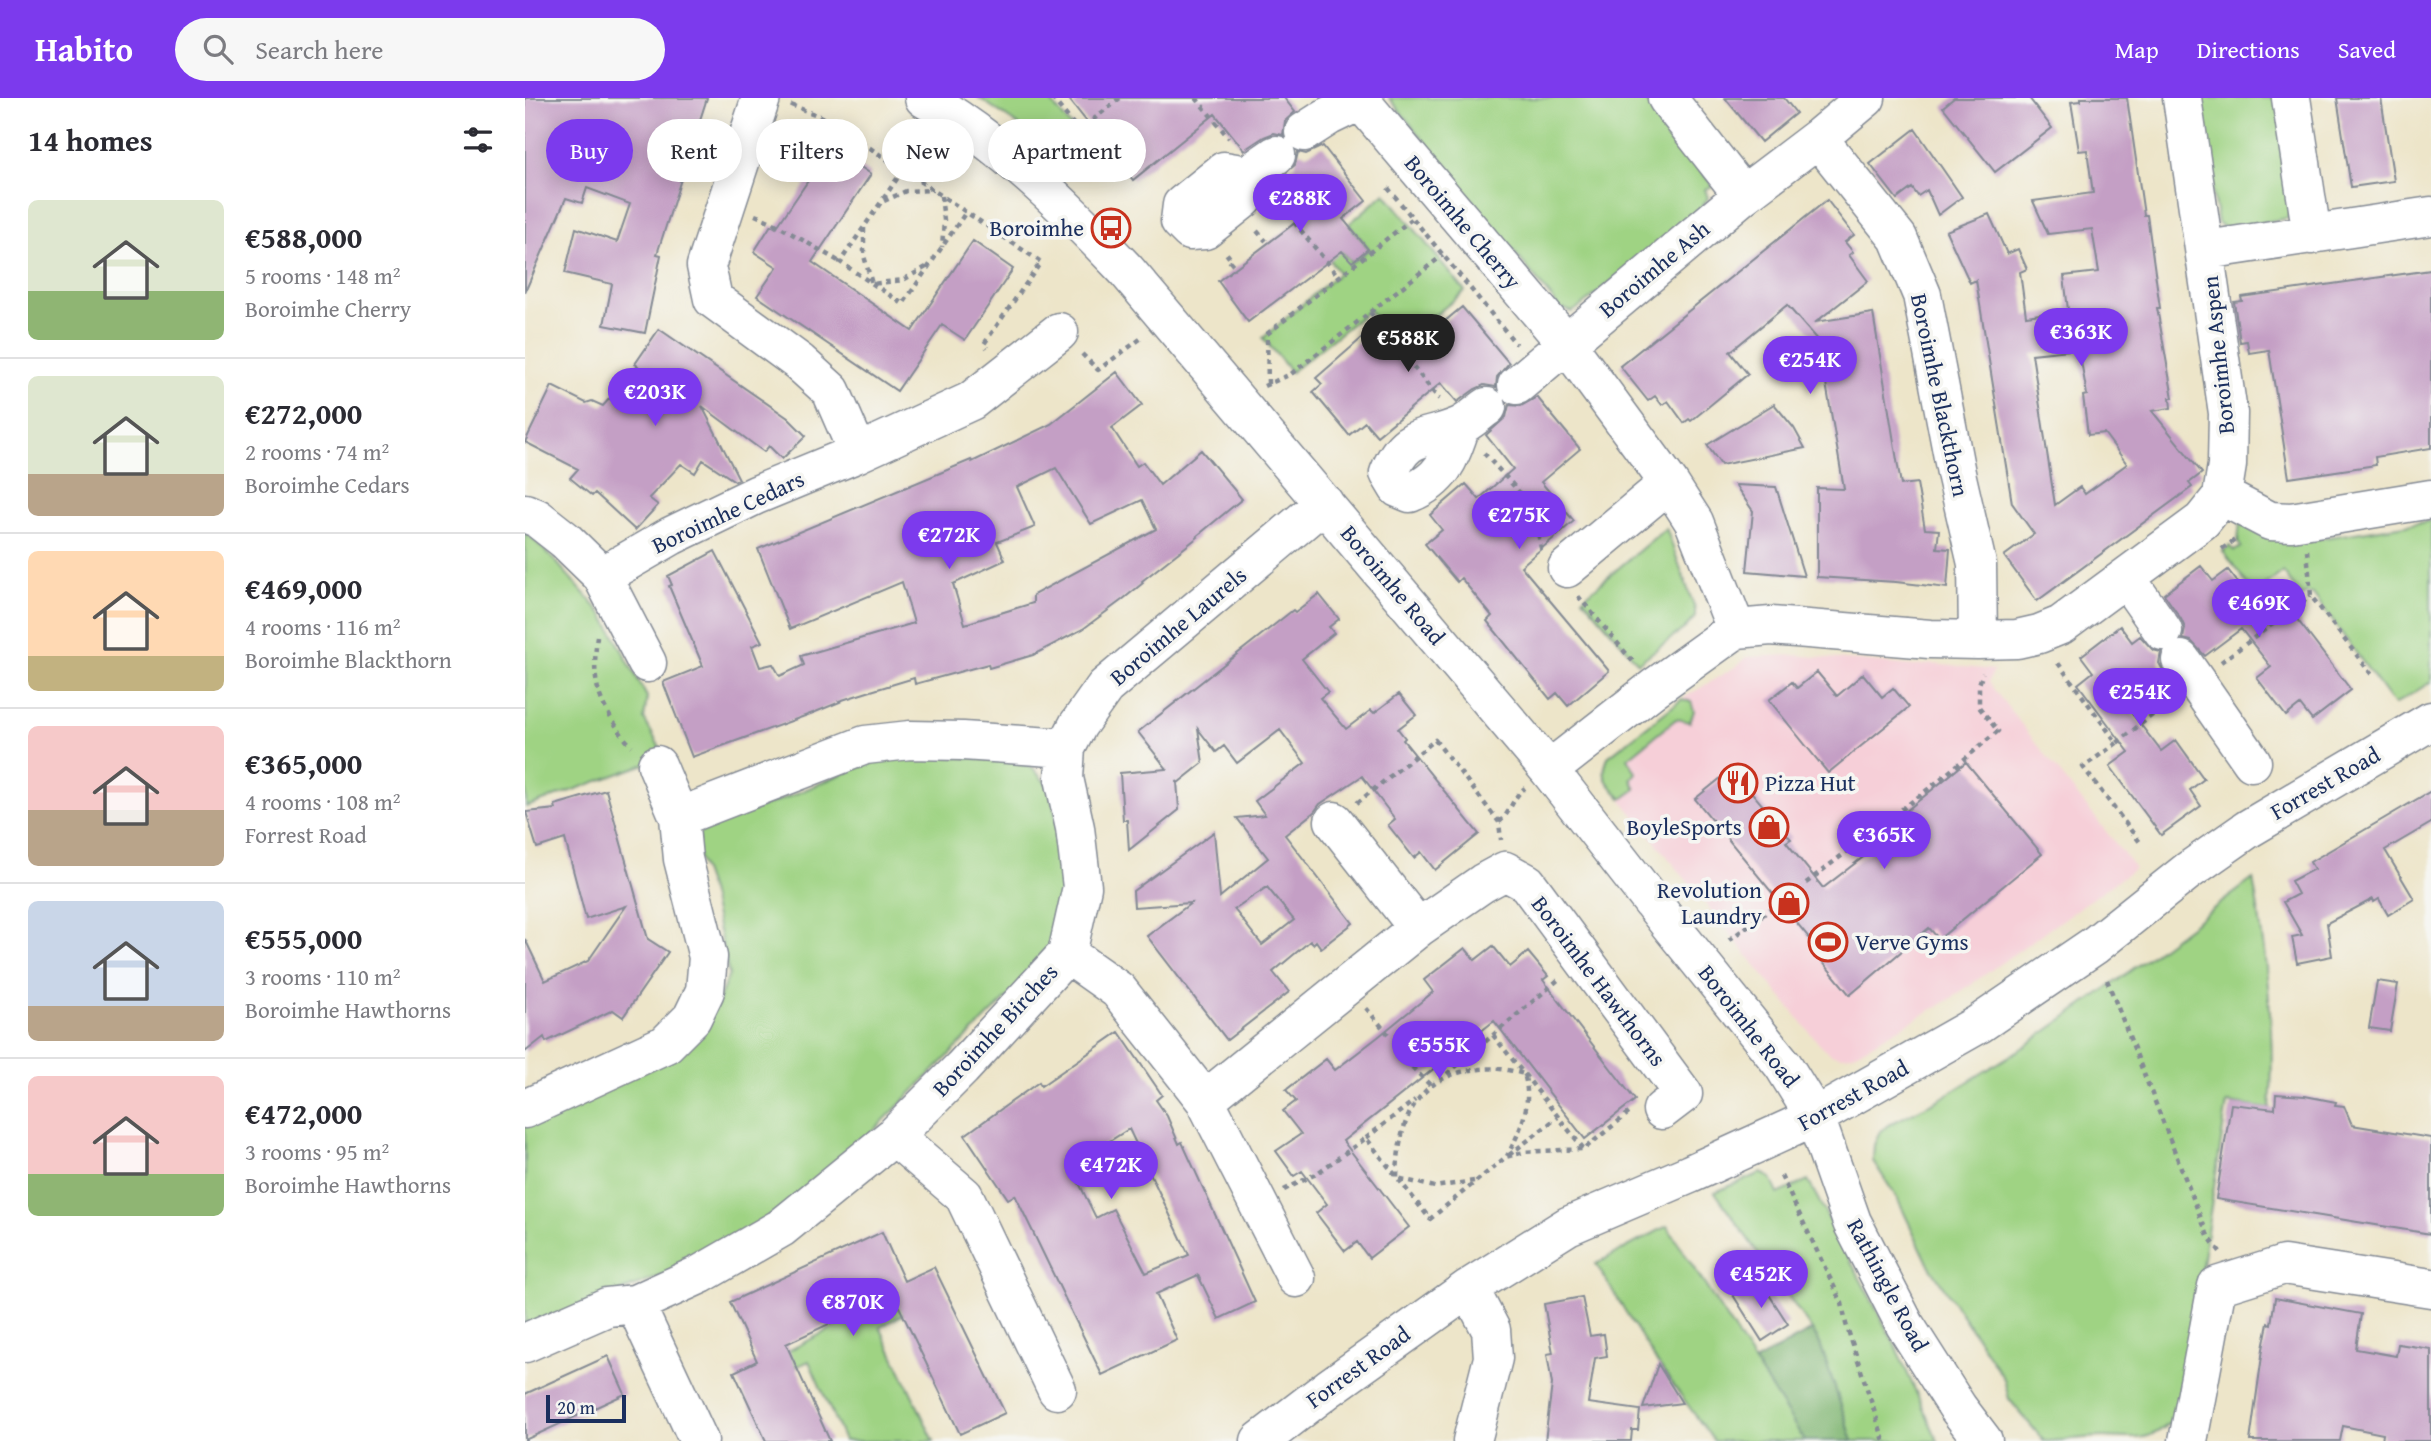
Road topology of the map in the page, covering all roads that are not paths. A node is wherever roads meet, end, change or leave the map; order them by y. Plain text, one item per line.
1 (924, 98) edge
2 (1667, 98) edge
3 (1866, 98) edge
4 (2182, 98) edge
5 (2291, 98) edge
6 (1359, 99) edge
7 (772, 100) edge
8 (1818, 138) junction
9 (1275, 165) road end
10 (1743, 195) junction
11 (2431, 216) edge
12 (2312, 235) junction
13 (2206, 250) junction
14 (1059, 332) road end
15 (1566, 343) junction
16 (1489, 399) road end
17 (858, 453) junction
18 (1669, 483) junction
19 (2222, 496) junction
20 (2431, 499) edge
21 (1324, 503) junction
22 (525, 513) edge
23 (1567, 568) dead end
24 (602, 576) junction
25 (2126, 578) junction
26 (1736, 629) junction
27 (1977, 640) junction
28 (647, 663) dead end
29 (2431, 721) edge
30 (1066, 748) junction
31 (2252, 762) dead end
32 (656, 765) road end
33 (1549, 770) junction
34 (679, 817) junction
35 (1334, 821) road end
36 (1418, 928) junction
37 (1067, 954) junction
38 (1205, 1100) junction
39 (525, 1109) edge
40 (1647, 1110) road end
41 (1815, 1117) junction
42 (894, 1136) junction
43 (1296, 1278) dead end
44 (1469, 1288) junction
45 (2431, 1288) edge
46 (635, 1304) junction
47 (525, 1343) edge
48 (1057, 1390) dead end
49 (699, 1441) edge
50 (1260, 1441) edge
51 (1472, 1441) edge
52 (1983, 1441) edge
53 (2187, 1441) edge

1 - 21 street, Boroimhe Road
2 - 10 street
3 - 8 street, Boroimhe Ash
4 - 13 street, Boroimhe Aspen
5 - 12 street
6 - 9 street, Boroimhe Cherry
6 - 15 street, Boroimhe Cherry
7 - 17 street
8 - 10 street, Boroimhe Ash
8 - 27 street, Boroimhe Blackthorn
10 - 15 street, Boroimhe Ash
11 - 12 street, Boroimhe Aspen
12 - 13 street, Boroimhe Aspen
13 - 19 street, Boroimhe Aspen
14 - 17 street, Boroimhe Cedars
15 - 16 street
15 - 18 street, Boroimhe Cherry
17 - 24 street, Boroimhe Cedars
18 - 23 street
18 - 26 street, Boroimhe Cherry
19 - 20 street
19 - 25 street
21 - 30 street, Boroimhe Laurels
21 - 33 street, Boroimhe Road
22 - 24 street
24 - 28 street
25 - 27 street
25 - 31 street
26 - 27 street
26 - 33 street
29 - 41 street, Forrest Road
30 - 34 street
30 - 37 street, Boroimhe Birches
32 - 34 street
33 - 41 street, Boroimhe Road
34 - 39 street
35 - 36 street
36 - 38 street
36 - 40 street, Boroimhe Hawthorns
37 - 38 street
37 - 42 street, Boroimhe Birches
38 - 43 street
41 - 44 street, Forrest Road
41 - 52 street, Rathingle Road
42 - 46 street, Boroimhe Birches
42 - 48 street
44 - 50 street, Forrest Road
44 - 51 street
45 - 53 street
46 - 47 street, Boroimhe Birches
46 - 49 street

